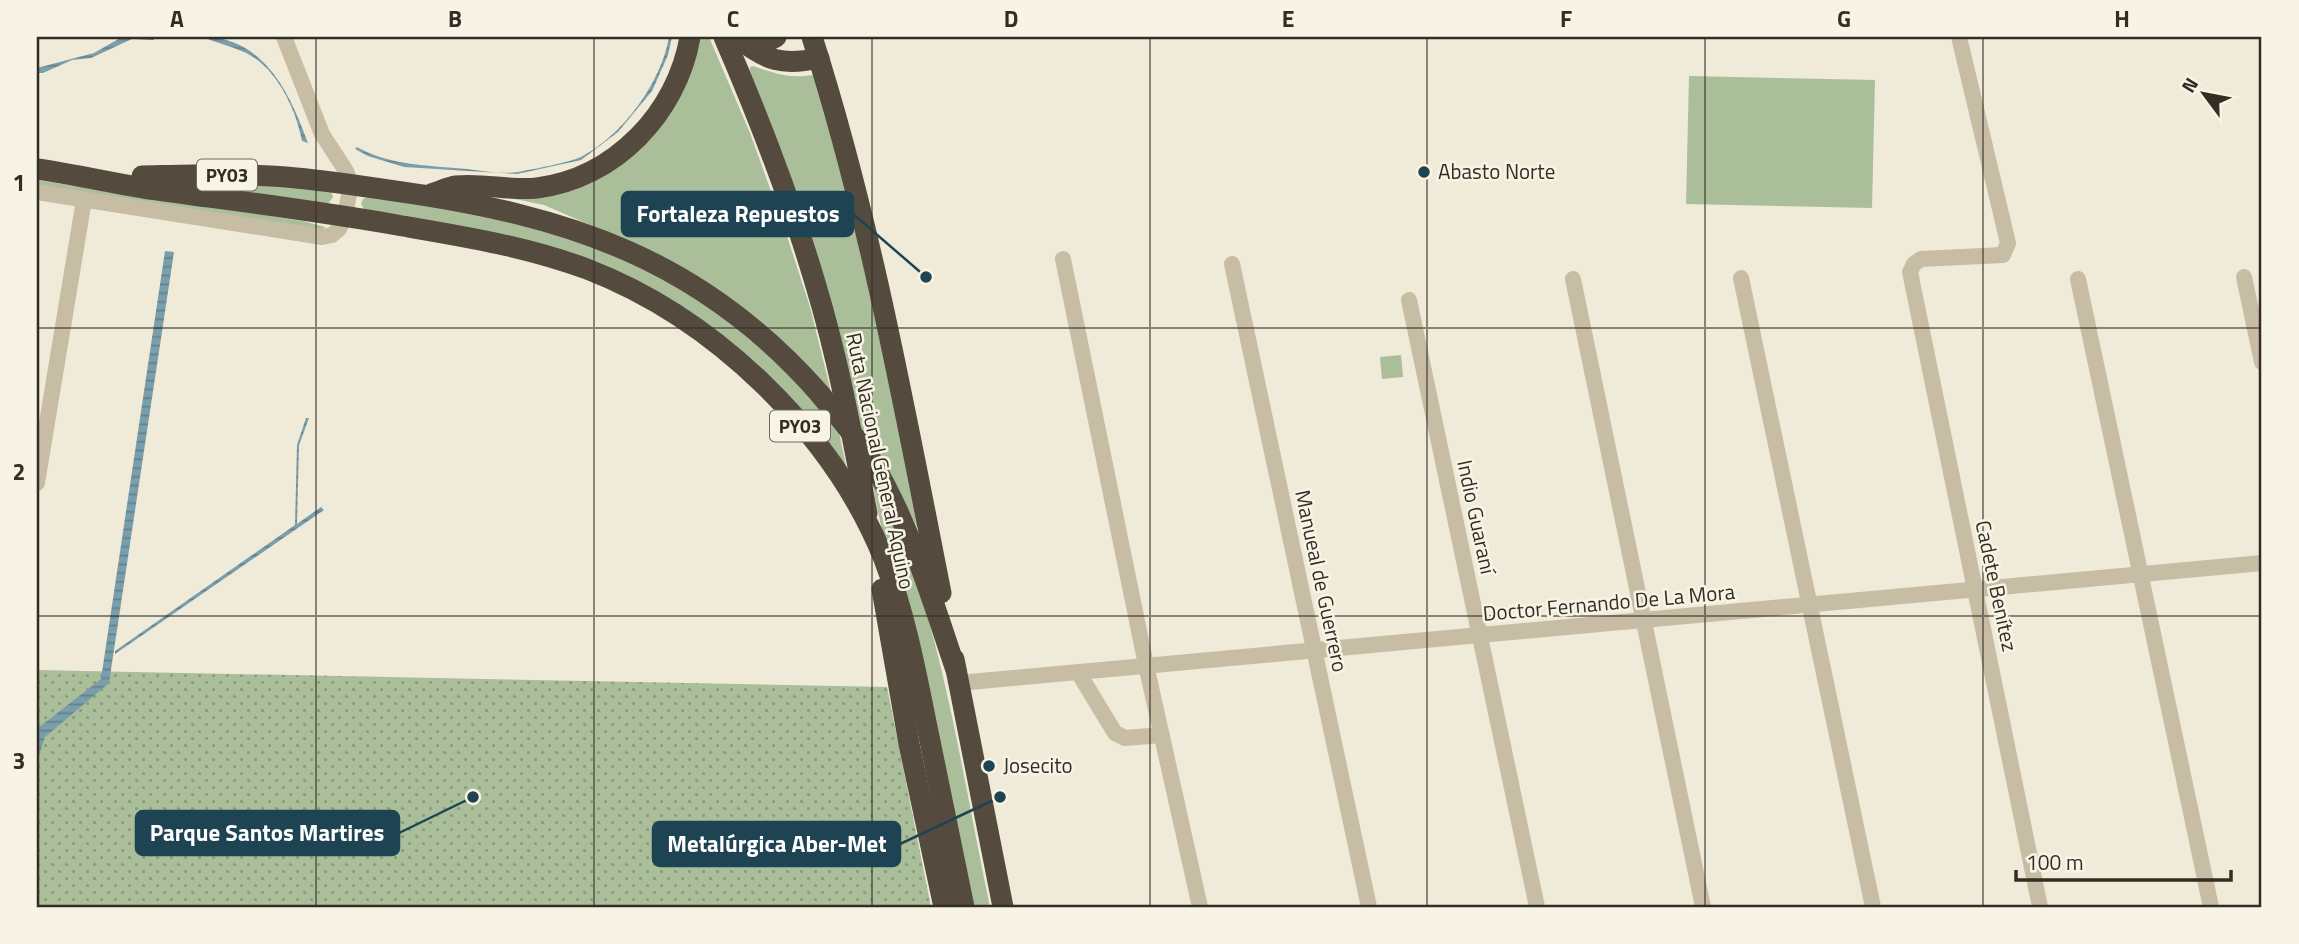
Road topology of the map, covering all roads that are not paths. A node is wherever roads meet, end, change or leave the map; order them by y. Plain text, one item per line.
1 (284, 37) edge
2 (690, 37) edge
3 (733, 37) edge
4 (776, 37) edge
5 (812, 37) edge
6 (1959, 37) edge
7 (819, 58) junction
8 (37, 169) edge
9 (104, 179) junction
10 (351, 185) junction
11 (37, 192) edge
12 (428, 195) junction
13 (84, 200) junction
14 (345, 215) junction
15 (1063, 259) dead end
16 (1232, 264) dead end
17 (2245, 277) dead end
18 (1741, 278) dead end
19 (1573, 279) dead end
20 (2078, 279) dead end
21 (1409, 300) dead end
22 (2262, 362) edge
23 (37, 483) edge
24 (2262, 563) edge
25 (2139, 575) junction
26 (1975, 589) junction
27 (1809, 605) junction
28 (1644, 620) junction
29 (1480, 636) junction
30 (1315, 652) junction
31 (1146, 665) junction
32 (1078, 672) junction
33 (957, 677) junction
34 (1162, 735) junction
35 (944, 907) edge
36 (964, 907) edge
37 (1003, 907) edge
38 (1200, 907) edge
39 (1369, 907) edge
40 (1537, 907) edge
41 (1703, 907) edge
42 (1873, 907) edge
43 (2040, 907) edge
44 (2211, 907) edge

1 - 10 street
2 - 12 highway
3 - 4 highway
3 - 7 highway
3 - 35 highway, Ruta Nacional General Aquino / PY03
5 - 7 highway, Ruta Nacional General Aquino / PY03
6 - 26 street, Cadete Benítez
7 - 33 highway, Ruta Nacional General Aquino / PY03
8 - 9 highway, PY03
9 - 10 highway, PY03
9 - 14 highway, PY03
10 - 12 highway, PY03
10 - 14 street
11 - 13 street
12 - 33 highway, PY03
13 - 14 street
13 - 23 street
14 - 36 highway, PY03
15 - 31 street
16 - 30 street, Manueal de Guerrero
17 - 22 street
18 - 27 street
19 - 28 street
20 - 25 street
21 - 29 street, Indio Guaraní
24 - 25 street, Doctor Fernando De La Mora
25 - 26 street, Doctor Fernando De La Mora
25 - 44 street
26 - 27 street, Doctor Fernando De La Mora
26 - 43 street, Cadete Benítez
27 - 28 street, Doctor Fernando De La Mora
27 - 42 street
28 - 29 street, Doctor Fernando De La Mora
28 - 41 street
29 - 30 street, Doctor Fernando De La Mora
29 - 40 street, Indio Guaraní
30 - 31 street, Doctor Fernando De La Mora
30 - 39 street, Manueal de Guerrero
31 - 32 street, Doctor Fernando De La Mora
31 - 34 street
32 - 33 street, Doctor Fernando De La Mora
32 - 34 street
33 - 37 highway, Ruta Nacional General Aquino / PY03
34 - 38 street

